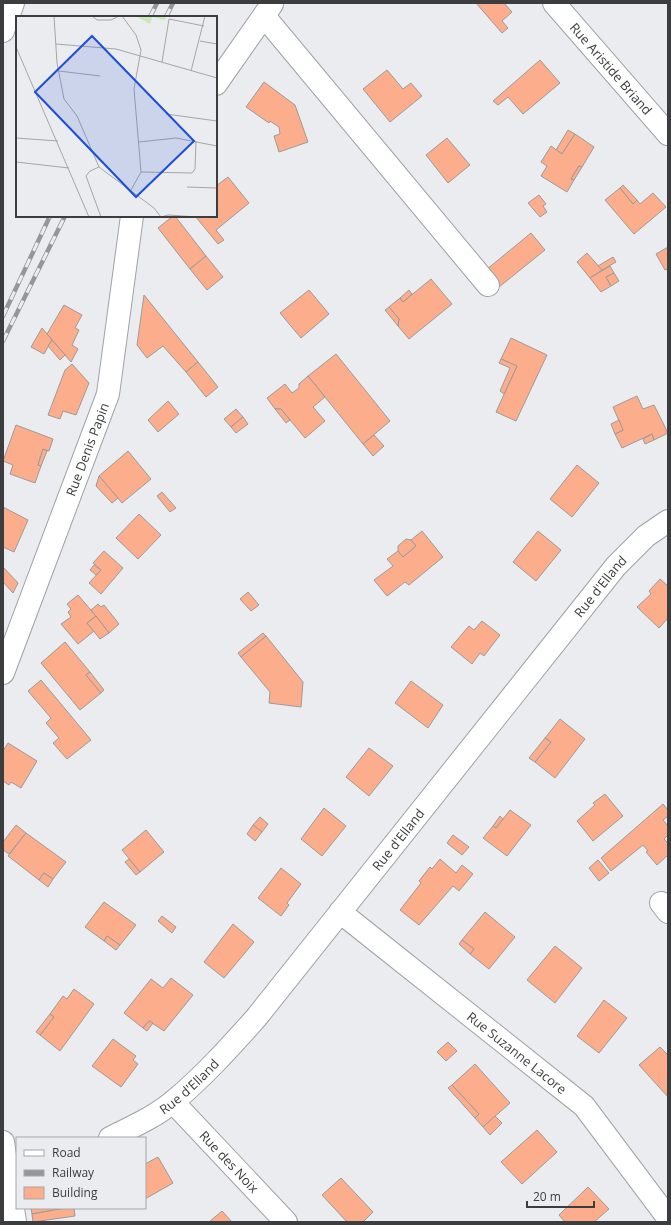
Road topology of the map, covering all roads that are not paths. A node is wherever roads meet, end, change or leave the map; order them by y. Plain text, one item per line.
1 (13, 3) edge
2 (554, 3) edge
3 (268, 9) edge
4 (3, 31) edge
5 (217, 83) edge
6 (668, 134) edge
7 (132, 217) edge
8 (488, 285) dead end
9 (668, 521) edge
10 (3, 673) edge
11 (340, 912) junction
12 (173, 1102) junction
13 (112, 1137) edge
14 (8, 1148) edge
15 (668, 1218) edge
16 (15, 1222) edge
17 (286, 1222) edge

1 - 4 street
2 - 6 street, Rue Aristide Briand
3 - 5 street
3 - 8 street
7 - 10 street, Rue Denis Papin
9 - 11 street, Rue d'Elland
11 - 12 street, Rue d'Elland
11 - 15 street, Rue Suzanne Lacore
12 - 13 street, Rue d'Elland
12 - 17 street, Rue des Noix
14 - 16 street

